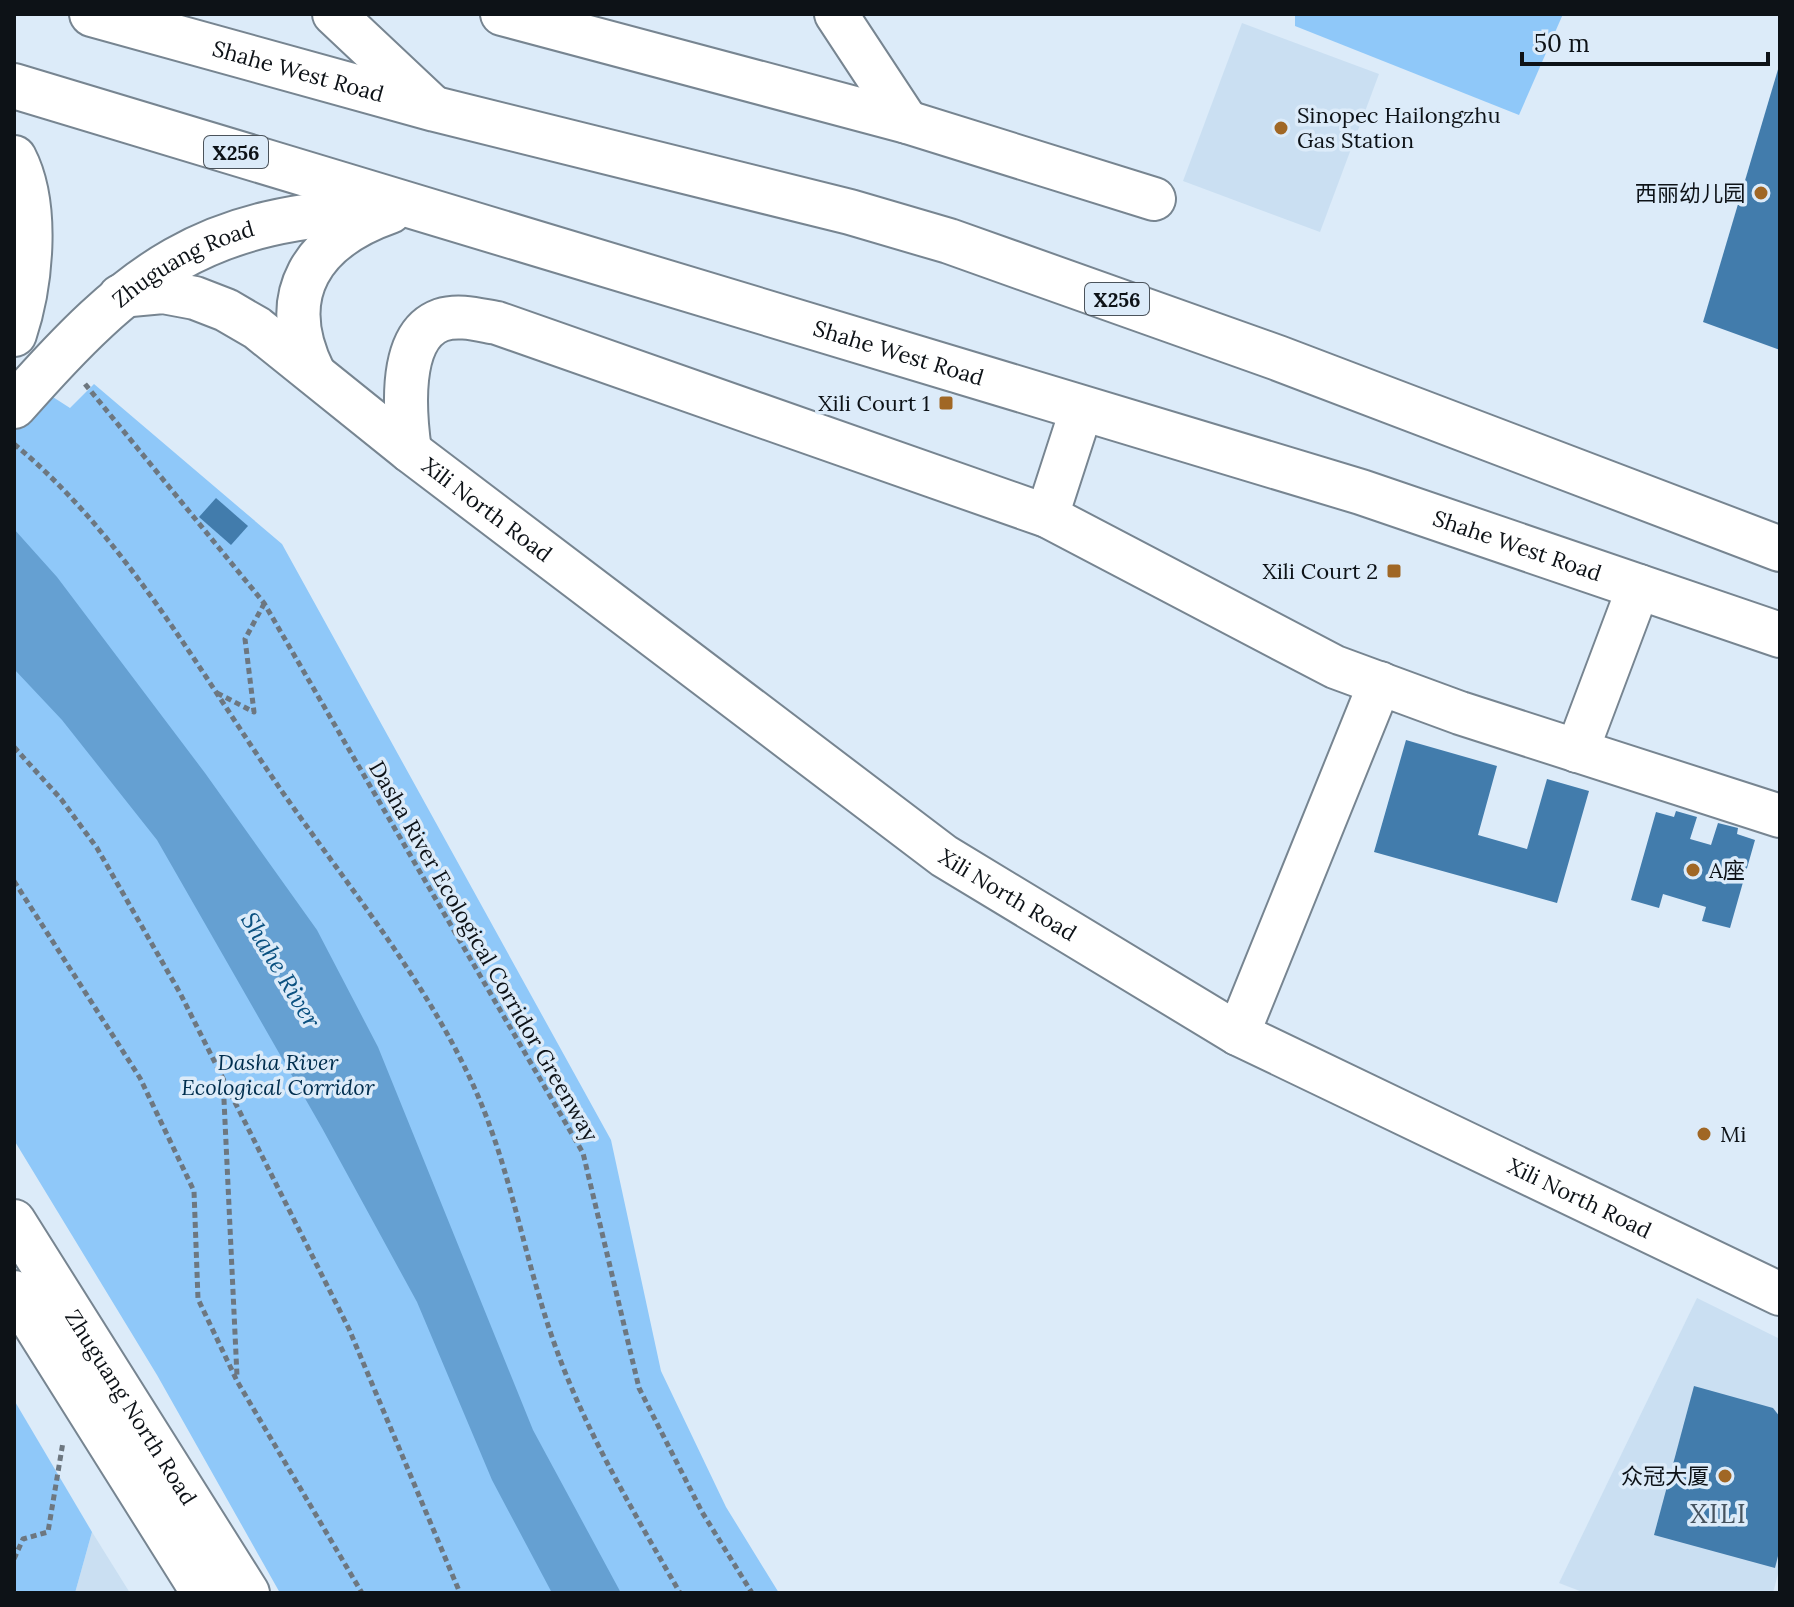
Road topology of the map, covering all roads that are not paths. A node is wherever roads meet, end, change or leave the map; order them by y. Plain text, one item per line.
1 (92, 14) edge
2 (334, 14) edge
3 (502, 14) edge
4 (836, 14) edge
5 (14, 86) edge
6 (435, 109) junction
7 (907, 122) junction
8 (14, 158) edge
9 (1154, 199) dead end
10 (396, 210) junction
11 (457, 219) junction
12 (120, 296) junction
13 (14, 334) edge
14 (314, 373) junction
15 (19, 401) edge
16 (1082, 408) junction
17 (410, 451) junction
18 (1047, 516) junction
19 (1780, 549) edge
20 (1639, 586) junction
21 (1780, 635) edge
22 (1380, 683) junction
23 (1577, 751) junction
24 (1780, 816) edge
25 (1238, 1034) junction
26 (14, 1221) edge
27 (14, 1292) edge
28 (1780, 1294) edge
29 (203, 1593) edge
30 (248, 1593) edge

1 - 6 main road, Shahe West Road / X256
2 - 6 street
3 - 7 street
4 - 7 street
5 - 11 main road, Shahe West Road / X256
6 - 19 main road, Shahe West Road / X256
7 - 9 street
8 - 13 main road
10 - 11 street
10 - 12 main road, Zhuguang Road
10 - 14 street, Xili North Road
11 - 16 main road, Shahe West Road / X256
12 - 14 street, Xili North Road
12 - 15 main road, Zhuguang Road
14 - 17 street, Xili North Road
16 - 18 street
16 - 20 main road, Shahe West Road / X256
17 - 18 street
17 - 25 street, Xili North Road
18 - 22 street
20 - 21 main road, Shahe West Road / X256
20 - 23 street
22 - 23 street
22 - 25 street
23 - 24 street
25 - 28 street, Xili North Road
26 - 30 street, Zhuguang North Road
27 - 29 street, Zhuguang North Road

